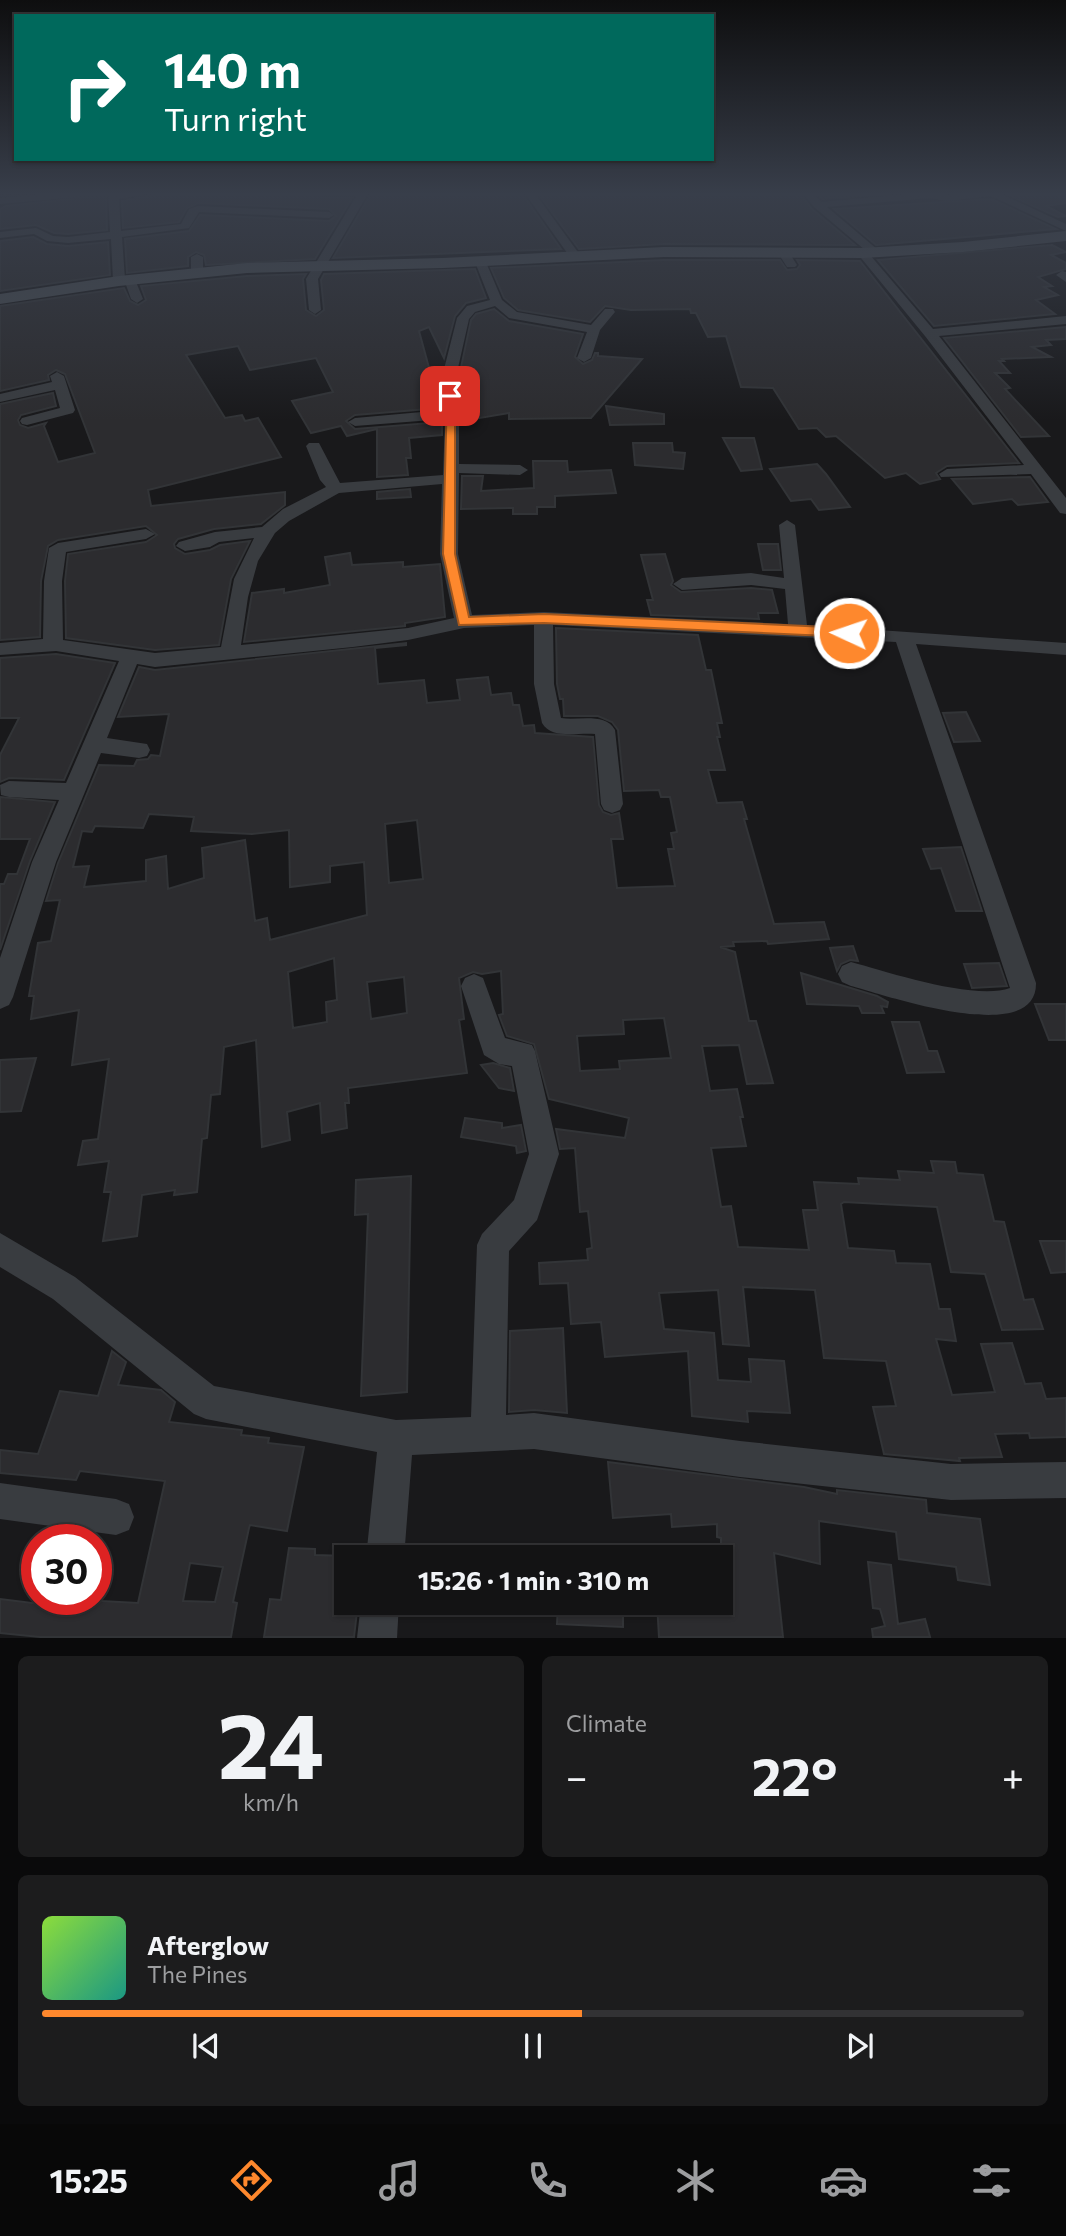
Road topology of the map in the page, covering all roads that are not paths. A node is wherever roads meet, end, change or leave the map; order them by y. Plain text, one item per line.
1 (122, 268) edge
2 (181, 268) edge
3 (318, 268) edge
4 (484, 268) edge
5 (881, 268) edge
6 (124, 281) junction
7 (0, 299) edge
8 (137, 299) dead end
9 (497, 302) junction
10 (315, 310) dead end
11 (609, 312) dead end
12 (1066, 320) edge
13 (594, 329) junction
14 (930, 333) junction
15 (584, 358) dead end
16 (0, 398) edge
17 (452, 414) junction
18 (27, 421) dead end
19 (355, 422) dead end
20 (314, 446) dead end
21 (1034, 469) junction
22 (520, 470) dead end
23 (451, 473) junction
24 (947, 474) dead end
25 (336, 488) junction
26 (1066, 509) edge
27 (787, 525) dead end
28 (266, 532) junction
29 (146, 534) dead end
30 (185, 546) dead end
31 (682, 584) dead end
32 (793, 585) junction
33 (544, 618) junction
34 (464, 622) junction
35 (798, 630) junction
36 (904, 637) junction
37 (53, 645) junction
38 (0, 649) edge
39 (1066, 649) edge
40 (230, 652) junction
41 (130, 657) junction
42 (93, 744) junction
43 (139, 750) dead end
44 (9, 789) dead end
45 (73, 792) junction
46 (612, 804) dead end
47 (852, 974) dead end
48 (474, 986) dead end
49 (0, 997) edge
50 (0, 1249) edge
51 (488, 1433) junction
52 (397, 1438) junction
53 (1066, 1480) edge
54 (0, 1501) edge
55 (116, 1517) dead end
56 (386, 1545) edge
57 (379, 1615) edge
58 (377, 1637) edge

1 - 6 street
2 - 6 street
3 - 10 street
4 - 9 street
5 - 14 street
6 - 7 street
6 - 8 street
9 - 13 street
9 - 17 street
11 - 13 street
12 - 14 street
13 - 15 street
14 - 21 street
16 - 18 street
17 - 19 street
17 - 23 street
20 - 25 street
21 - 24 street
21 - 26 street
22 - 23 street
23 - 25 street
23 - 34 street
25 - 28 street
27 - 32 street
28 - 30 street
28 - 40 street
29 - 37 street
31 - 32 street
32 - 35 street
33 - 34 street
33 - 35 street
33 - 46 street
34 - 40 street
35 - 36 street
36 - 39 street
36 - 47 street
37 - 38 street
37 - 41 street
40 - 41 street
41 - 42 street
42 - 43 street
42 - 45 street
44 - 45 street
45 - 49 street
48 - 51 street
50 - 52 street
51 - 52 street
51 - 53 street
52 - 56 street
54 - 55 street
57 - 58 street

